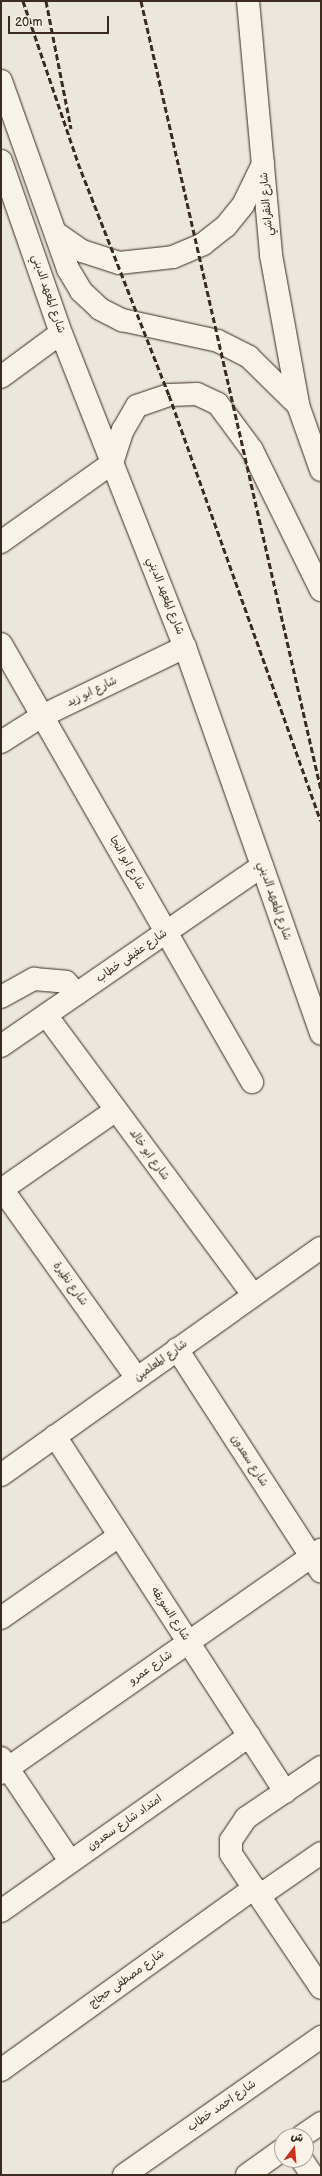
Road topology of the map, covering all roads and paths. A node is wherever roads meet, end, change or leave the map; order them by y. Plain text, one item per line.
1 (248, 1) edge
2 (1, 81) edge
3 (1, 161) edge
4 (264, 164) junction
5 (56, 233) junction
6 (61, 333) junction
7 (1, 377) edge
8 (298, 405) junction
9 (112, 463) junction
10 (321, 470) edge
11 (1, 542) edge
12 (321, 590) edge
13 (1, 644) edge
14 (185, 647) junction
15 (42, 716) junction
16 (1, 742) edge
17 (262, 866) junction
18 (166, 932) junction
19 (77, 994) junction
20 (1, 997) edge
21 (46, 1015) junction
22 (321, 1034) edge
23 (1, 1046) edge
24 (252, 1082) dead end
25 (116, 1110) junction
26 (2, 1190) edge
27 (321, 1248) edge
28 (253, 1295) junction
29 (177, 1349) junction
30 (137, 1378) junction
31 (55, 1436) junction
32 (1, 1475) edge
33 (119, 1536) junction
34 (318, 1560) edge
35 (1, 1618) edge
36 (188, 1642) junction
37 (249, 1736) junction
38 (3, 1766) edge
39 (321, 1767) edge
40 (285, 1792) junction
41 (321, 1853) edge
42 (70, 1861) junction
43 (256, 1892) junction
44 (1, 1911) edge
45 (321, 1988) edge
46 (321, 2037) edge
47 (1, 2070) edge
48 (274, 2156) edge
49 (124, 2175) edge
50 (247, 2175) edge

1 - 4 street, شارع النقراشي
2 - 5 street
3 - 6 street, شارع المعهد الديني
4 - 5 street
4 - 8 street, شارع النقراشي
5 - 8 street
6 - 7 street
6 - 9 street, شارع المعهد الديني
8 - 10 street
9 - 11 street
9 - 12 street
9 - 14 street, شارع المعهد الديني
13 - 15 street, شارع ابو النجا
14 - 15 street, شارع ابو زيد
14 - 17 street, شارع المعهد الديني
15 - 16 street, شارع ابو زيد
15 - 18 street, شارع ابو النجا
17 - 18 street, شارع عفيفى خطاب
17 - 22 street, شارع المعهد الديني
18 - 19 street, شارع عفيفى خطاب
18 - 24 street, شارع ابو النجا
19 - 20 street
19 - 21 street, شارع عفيفى خطاب
21 - 23 street, شارع عفيفى خطاب
21 - 25 street, شارع ابو خالد
25 - 26 street
25 - 28 street, شارع ابو خالد
26 - 30 street, شارع نظيرة
27 - 28 street, شارع المعلمين
28 - 29 street, شارع المعلمين
29 - 30 street, شارع المعلمين
29 - 34 street, شارع سعدون
30 - 31 street, شارع المعلمين
31 - 32 street, شارع المعلمين
31 - 33 street, شارع السويقه
33 - 35 street
33 - 36 street, شارع السويقه
34 - 36 street, شارع عمرو
36 - 37 street, شارع السويقه
36 - 38 street, شارع عمرو
37 - 40 street, شارع السويقه
37 - 42 street, امتداد شارع سعدون
38 - 42 street
39 - 40 street
40 - 43 street
41 - 43 street, شارع مصطفى حجاج
42 - 44 street, امتداد شارع سعدون
43 - 45 street
43 - 47 street, شارع مصطفى حجاج
46 - 49 street, شارع احمد خطاب
48 - 50 street

